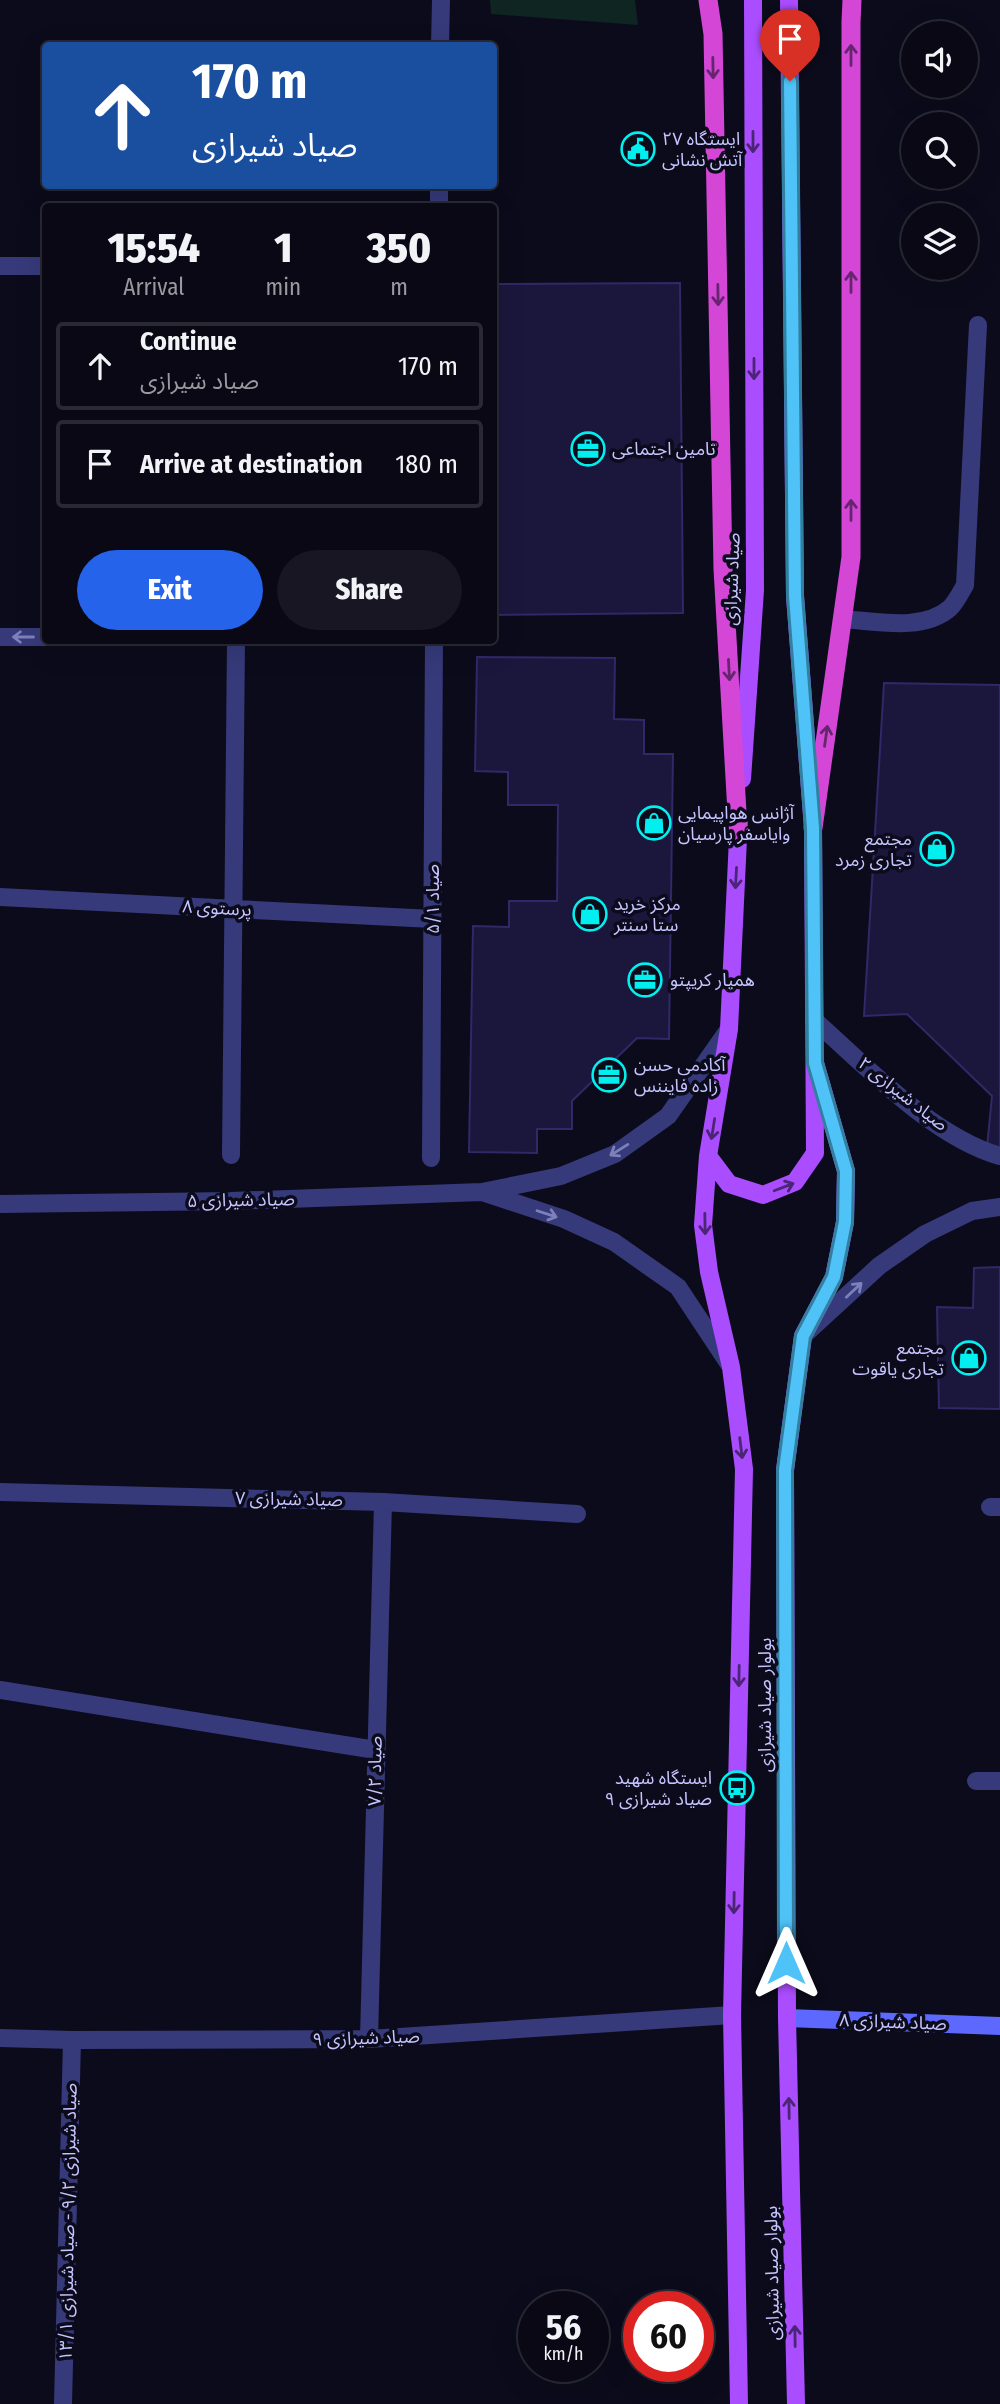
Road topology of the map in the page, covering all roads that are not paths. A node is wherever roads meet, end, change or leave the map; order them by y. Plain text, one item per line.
1 (441, 0) edge
2 (708, 0) edge
3 (753, 0) edge
4 (789, 0) edge
5 (852, 0) edge
6 (440, 42) edge
7 (0, 266) edge
8 (42, 266) edge
9 (978, 325) dead end
10 (842, 620) junction
11 (0, 637) edge
12 (42, 637) edge
13 (236, 644) edge
14 (434, 644) edge
15 (813, 828) junction
16 (738, 830) junction
17 (0, 897) edge
18 (233, 909) junction
19 (433, 919) junction
20 (814, 1020) junction
21 (729, 1029) junction
22 (815, 1063) junction
23 (231, 1154) dead end
24 (708, 1156) junction
25 (1000, 1156) edge
26 (431, 1158) dead end
27 (482, 1192) junction
28 (0, 1204) edge
29 (1000, 1207) edge
30 (803, 1336) junction
31 (731, 1367) junction
32 (0, 1492) edge
33 (383, 1502) junction
34 (577, 1514) dead end
35 (0, 1690) edge
36 (376, 1749) junction
37 (976, 1781) dead end
38 (1000, 1781) edge
39 (732, 2015) junction
40 (786, 2018) junction
41 (1000, 2026) edge
42 (0, 2038) edge
43 (369, 2039) junction
44 (72, 2040) junction
45 (63, 2404) edge
46 (739, 2404) edge
47 (796, 2404) edge

1 - 6 street
2 -> 16 highway
3 -> 16 main road, صیاد شیرازی
4 - 15 main road
10 -> 5 highway
7 - 8 street
9 - 10 street
15 -> 10 highway
12 -> 11 street
13 - 18 street
14 - 19 street, صیاد ۵/۱
15 - 20 main road
16 -> 21 main road, صیاد شیرازی
17 - 18 street, پرستوی ۸
18 - 19 street, پرستوی ۸
18 - 23 street
19 - 26 street, صیاد ۵/۱
20 - 22 main road
20 - 25 street, صیاد شیرازی ۲
21 -> 24 main road, صیاد شیرازی
21 -> 27 street, صیاد شیرازی ۵
24 -> 22 main road
22 - 30 main road, بولوار صیاد شیرازی
24 -> 31 main road, بولوار صیاد شیرازی
27 - 28 street, صیاد شیرازی ۵
27 -> 31 street, صیاد شیرازی ۵
30 -> 29 street
30 - 40 main road, بولوار صیاد شیرازی
31 -> 39 main road, بولوار صیاد شیرازی
32 - 33 street, صیاد شیرازی ۷
33 - 34 street, صیاد شیرازی ۷
33 - 36 street, صیاد ۷/۲
35 - 36 street
36 - 43 street, صیاد ۷/۲
37 - 38 street
39 - 43 street, صیاد شیرازی ۹
39 - 46 main road, بولوار صیاد شیرازی
40 - 41 main road, صیاد شیرازی ۸
47 -> 40 main road, بولوار صیاد شیرازی
42 - 44 street, صیاد شیرازی ۹
43 - 44 street, صیاد شیرازی ۹
44 - 45 street, صیاد شیرازی ۹/۲ - صیاد شیرازی ۱۳/۱

